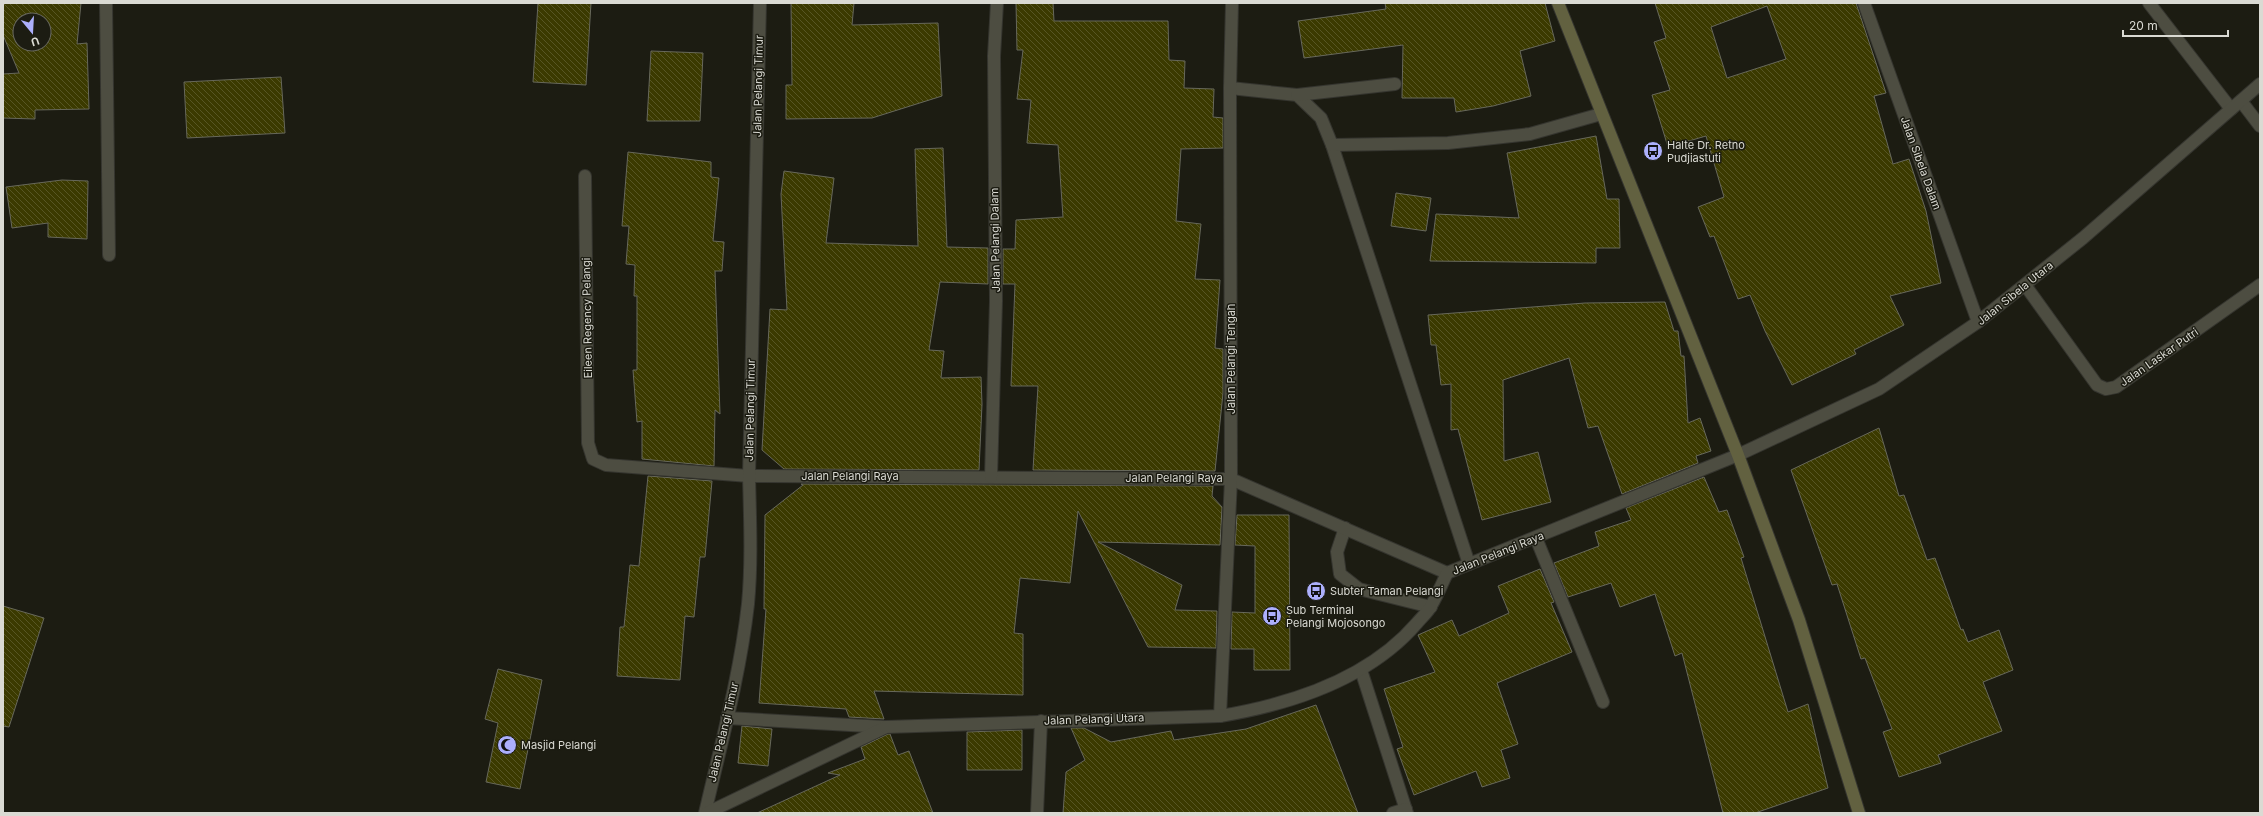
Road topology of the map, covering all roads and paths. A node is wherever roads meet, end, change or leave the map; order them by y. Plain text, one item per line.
1 (106, 3) edge
2 (760, 3) edge
3 (997, 3) edge
4 (1232, 3) edge
5 (1558, 3) edge
6 (1864, 3) edge
7 (2149, 3) edge
8 (1394, 84) dead end
9 (2260, 84) edge
10 (1230, 88) junction
11 (1297, 95) junction
12 (2241, 101) junction
13 (2231, 109) junction
14 (1601, 114) junction
15 (2260, 126) edge
16 (1332, 145) junction
17 (585, 176) dead end
18 (109, 255) dead end
19 (2025, 285) junction
20 (2260, 285) edge
21 (1978, 322) junction
22 (1738, 455) junction
23 (593, 459) joint
24 (749, 476) junction
25 (991, 477) junction
26 (1231, 479) junction
27 (1345, 528) junction
28 (1536, 538) junction
29 (1469, 564) junction
30 (1447, 573) junction
31 (1431, 607) junction
32 (1361, 670) junction
33 (1603, 702) dead end
34 (1220, 716) junction
35 (727, 718) junction
36 (1041, 721) junction
37 (886, 727) junction
38 (1406, 811) edge
39 (706, 813) edge
40 (1037, 813) edge
41 (1393, 813) edge
42 (1859, 813) edge

1 - 18 street
2 - 24 street, Jalan Pelangi Timur
3 - 25 street, Jalan Pelangi Dalam
4 - 10 street, Jalan Pelangi Tengah
5 - 14 main road
6 - 21 street, Jalan Sibela Dalam
7 - 13 street
8 - 11 street
9 - 12 street, Jalan Sibela Utara
10 - 11 street
10 - 26 street, Jalan Pelangi Tengah
11 - 16 street
12 - 13 street, Jalan Sibela Utara
12 - 15 street
13 - 19 street, Jalan Sibela Utara
14 - 16 street
14 - 22 main road
16 - 29 street
17 - 23 street, Eileen Regency Pelangi
19 - 20 street, Jalan Laskar Putri
19 - 21 street, Jalan Sibela Utara
21 - 22 street, Jalan Sibela Utara
22 - 28 street, Jalan Pelangi Raya
22 - 42 main road
23 - 24 street, Jalan Pelangi Raya
24 - 25 street, Jalan Pelangi Raya
24 - 35 street, Jalan Pelangi Timur
25 - 26 street, Jalan Pelangi Raya
26 - 27 street, Jalan Pelangi Raya
26 - 34 street, Jalan Pelangi Tengah
27 - 30 street, Jalan Pelangi Raya
27 - 31 street
28 - 29 street, Jalan Pelangi Raya
28 - 33 street
29 - 30 street, Jalan Pelangi Raya
30 - 31 street, Jalan Pelangi Utara
31 - 32 street, Jalan Pelangi Utara
32 - 34 street, Jalan Pelangi Utara
32 - 38 street
34 - 36 street, Jalan Pelangi Utara
35 - 37 street
35 - 39 street, Jalan Pelangi Timur
36 - 37 street, Jalan Pelangi Utara
36 - 40 street
37 - 39 street, Jalan Pelangi Utara
38 - 41 street

